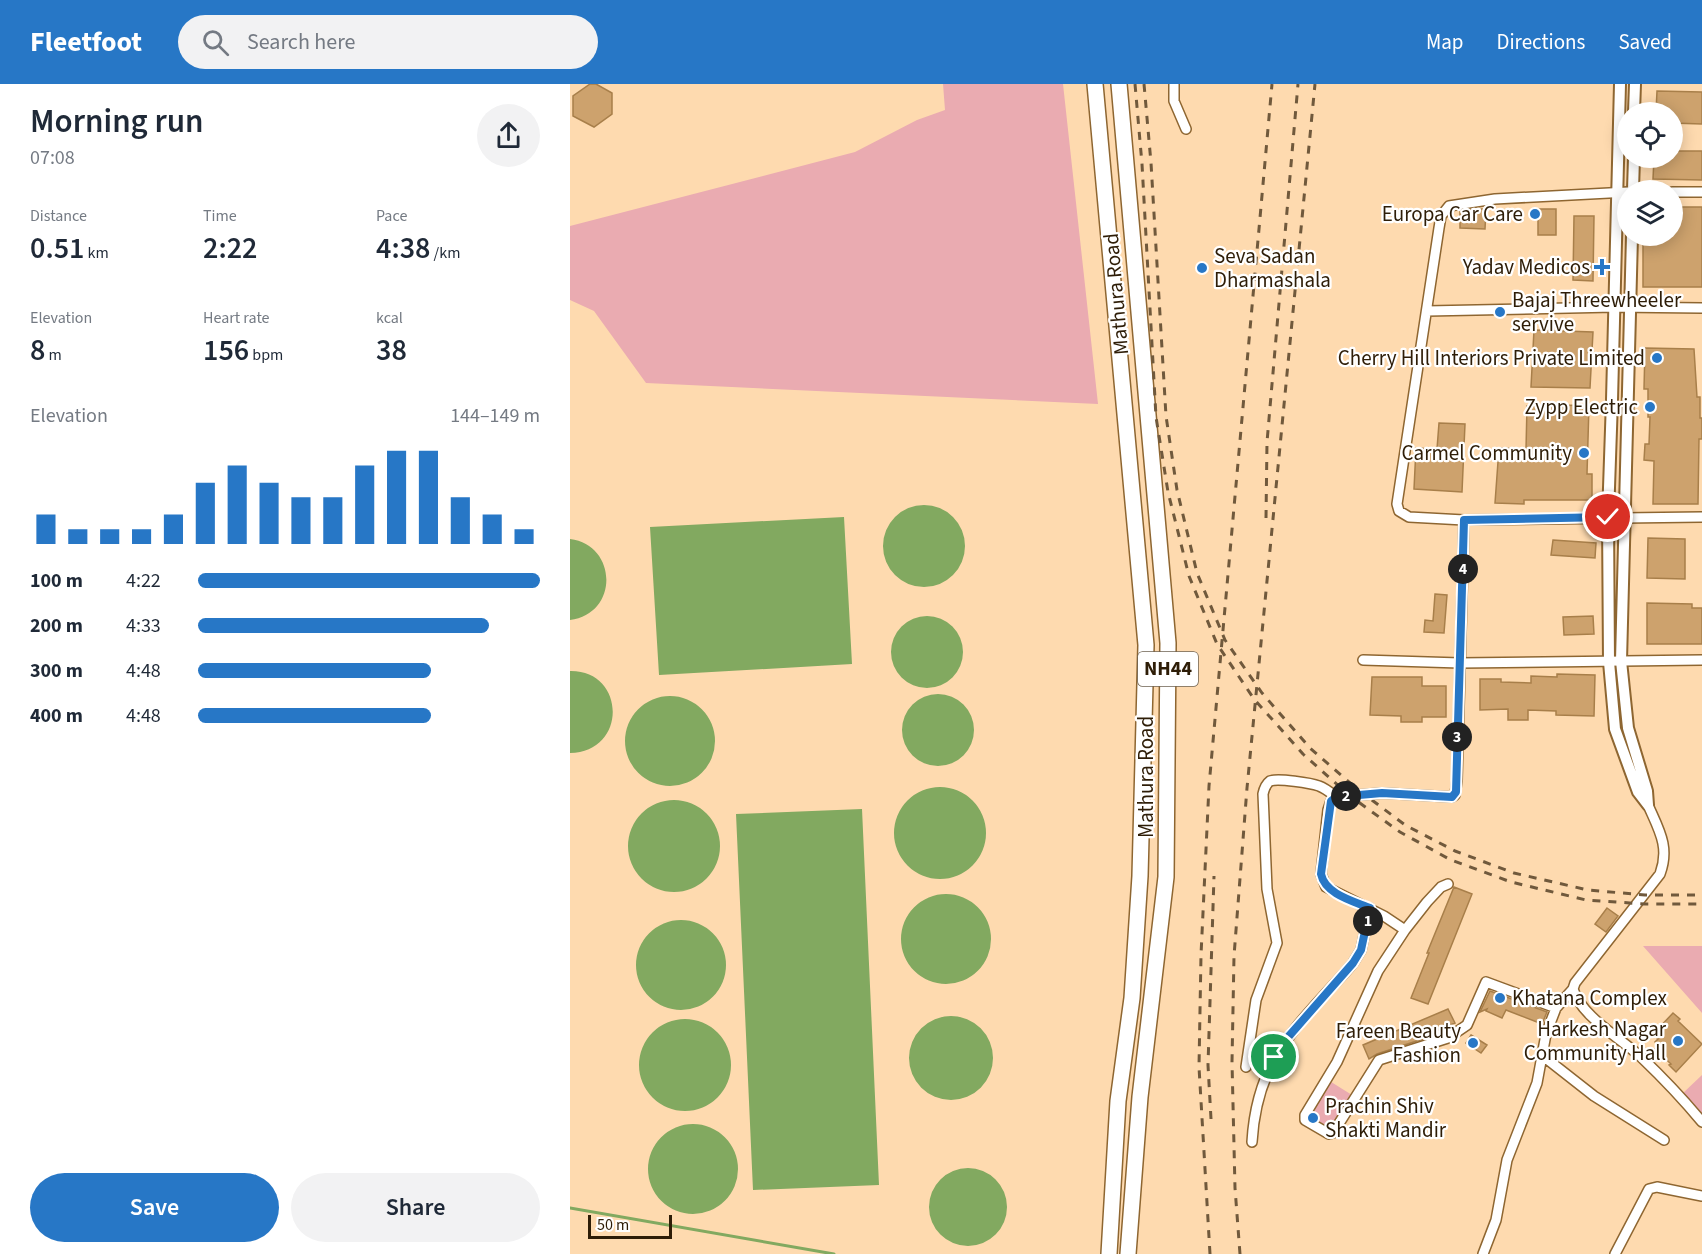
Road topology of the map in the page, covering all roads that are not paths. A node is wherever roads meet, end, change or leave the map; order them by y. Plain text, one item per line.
1 (1095, 84) edge
2 (1119, 84) edge
3 (1174, 84) edge
4 (1620, 84) edge
5 (1635, 84) edge
6 (1634, 102) edge
7 (1186, 129) dead end
8 (1623, 180) edge
9 (1617, 192) edge
10 (1683, 192) edge
11 (1702, 192) edge
12 (1619, 246) edge
13 (1632, 246) edge
14 (1614, 307) junction
15 (1630, 307) junction
16 (1702, 308) edge
17 (1427, 311) junction
18 (1608, 517) junction
19 (1625, 517) junction
20 (1702, 517) edge
21 (1464, 520) junction
22 (1363, 660) dead end
23 (1702, 660) edge
24 (1621, 661) junction
25 (1609, 662) junction
26 (1460, 663) junction
27 (1336, 797) junction
28 (1648, 804) junction
29 (1448, 884) dead end
30 (1370, 908) junction
31 (1405, 930) junction
32 (1572, 989) junction
33 (1556, 1008) junction
34 (1543, 1056) junction
35 (1246, 1067) dead end
36 (1702, 1122) edge
37 (1664, 1140) dead end
38 (1252, 1142) dead end
39 (1702, 1196) edge
40 (1109, 1254) edge
41 (1128, 1254) edge
42 (1483, 1254) edge
43 (1615, 1254) edge

1 - 40 highway, Mathura Road / NH44
2 - 41 highway, Mathura Road / NH44
3 - 7 street
4 - 8 street
5 - 6 street
9 - 17 street
10 - 11 street
12 - 14 street
13 - 15 street
14 - 15 street
14 - 17 street
14 - 18 street
15 - 16 street
15 - 19 street
17 - 21 street
18 - 19 street
18 - 21 street
18 - 25 street
19 - 20 street
19 - 24 street
21 - 26 street
22 - 26 street
23 - 24 street
24 - 25 street
24 - 28 street
25 - 26 street
25 - 28 street
26 - 27 street
27 - 30 street
27 - 35 street
28 - 32 street
29 - 31 street
30 - 31 street
30 - 38 street
31 - 33 street
32 - 33 street
32 - 36 street
33 - 34 street
34 - 37 street
34 - 42 street
39 - 43 street

